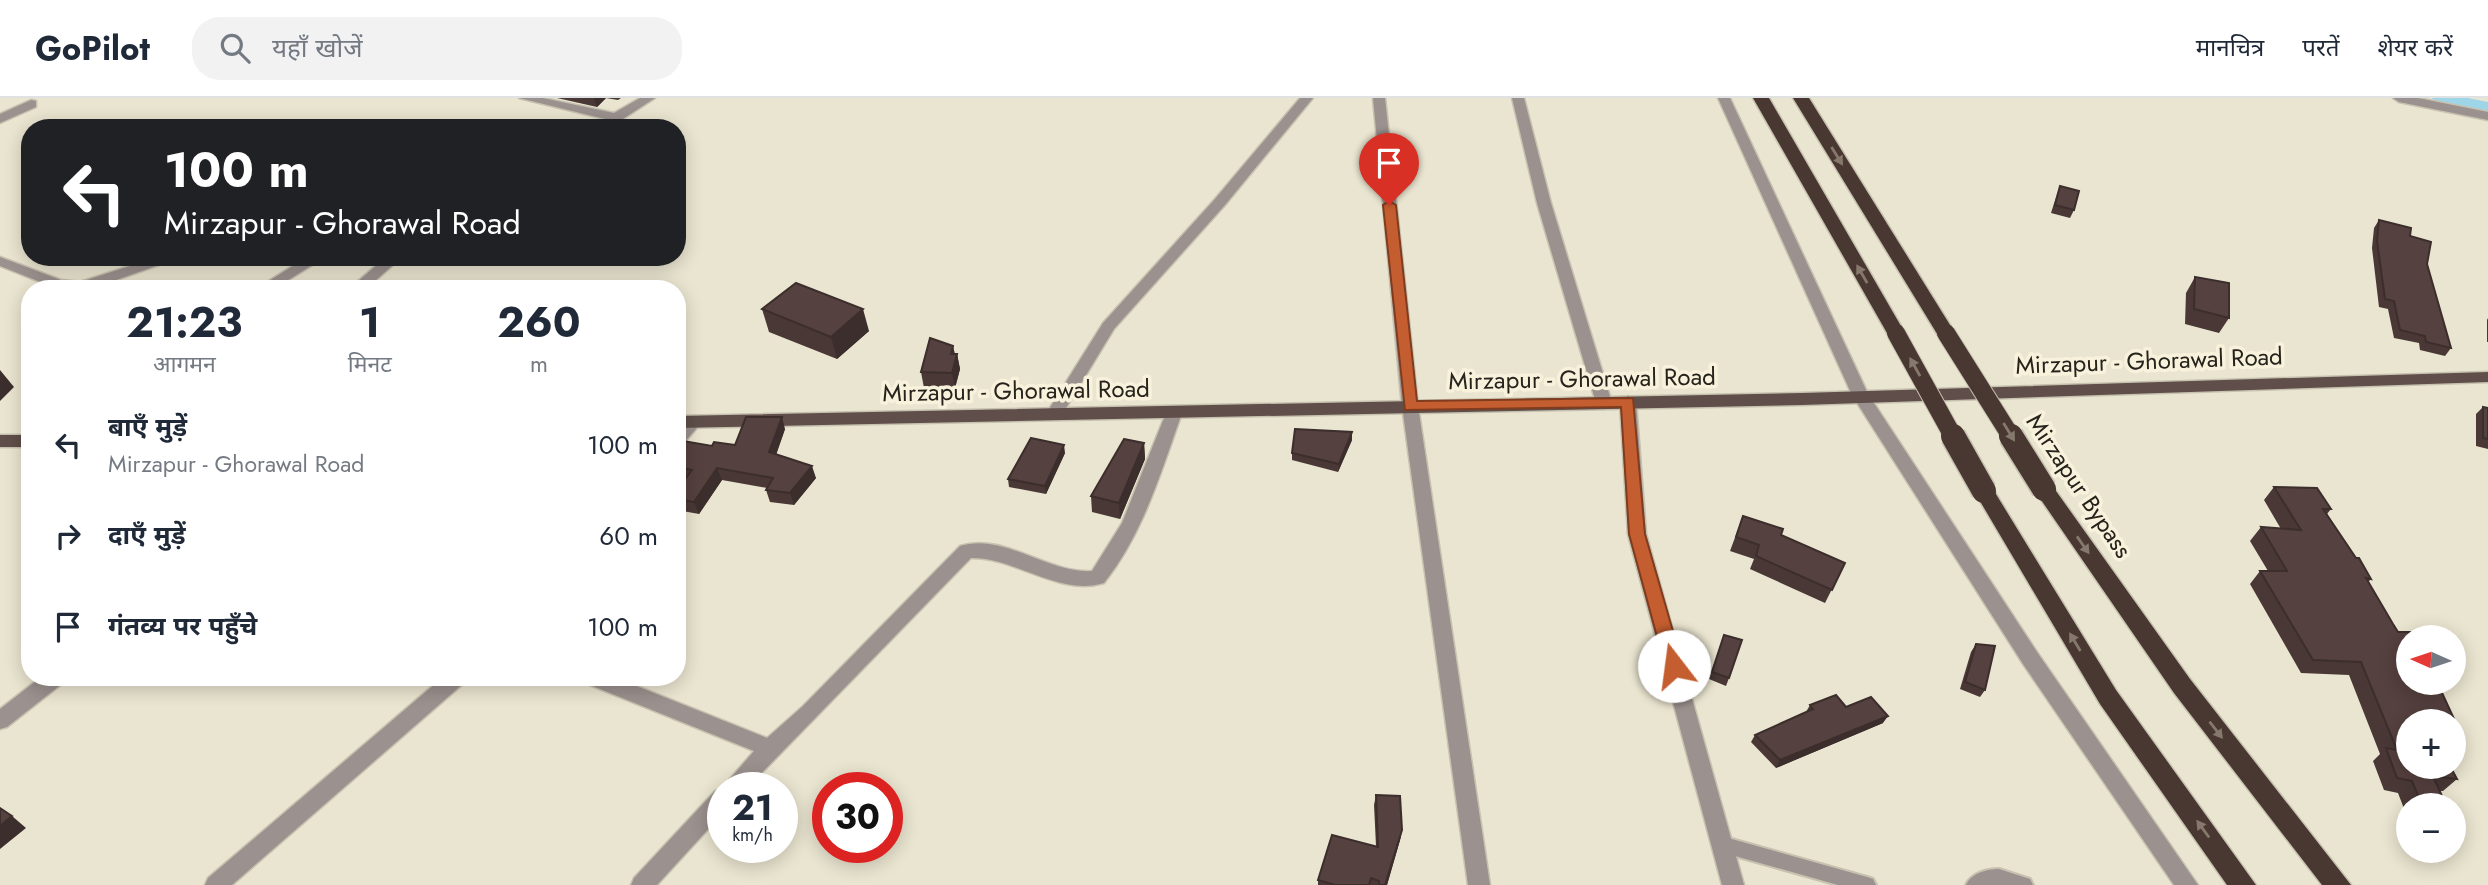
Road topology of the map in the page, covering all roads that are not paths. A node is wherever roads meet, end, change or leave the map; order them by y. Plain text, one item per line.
1 (525, 98) edge
2 (649, 98) edge
3 (1307, 98) edge
4 (1379, 98) edge
5 (1518, 98) edge
6 (1724, 98) edge
7 (1761, 98) edge
8 (1801, 98) edge
9 (2399, 98) edge
10 (31, 104) dead end
11 (2488, 116) edge
12 (617, 118) joint
13 (0, 120) edge
14 (0, 261) edge
15 (145, 266) edge
16 (299, 266) edge
17 (384, 266) edge
18 (48, 280) edge
19 (100, 280) edge
20 (277, 280) edge
21 (367, 280) edge
22 (2488, 377) edge
23 (1860, 396) junction
24 (1628, 402) junction
25 (1604, 403) junction
26 (1410, 407) junction
27 (1174, 413) junction
28 (1054, 414) junction
29 (686, 422) edge
30 (45, 686) edge
31 (447, 686) edge
32 (615, 686) edge
33 (0, 721) edge
34 (770, 748) junction
35 (748, 772) edge
36 (707, 815) edge
37 (1721, 844) junction
38 (216, 885) edge
39 (642, 885) edge
40 (1479, 885) edge
41 (1733, 885) edge
42 (1867, 885) edge
43 (1975, 885) edge
44 (2024, 885) edge
45 (2187, 885) edge
46 (2242, 885) edge
47 (2338, 885) edge

1 - 12 street
2 - 12 street
3 - 28 street
4 - 26 street
5 - 25 street
6 - 23 street
46 -> 7 highway, bridge
8 -> 47 highway, Mirzapur Bypass, bridge
9 - 11 street
10 - 13 street
14 - 18 street
15 - 19 street
16 - 20 street
17 - 21 street
22 - 23 main road, Mirzapur - Ghorawal Road
23 - 24 main road, Mirzapur - Ghorawal Road
23 - 45 street
24 - 25 main road, Mirzapur - Ghorawal Road
24 - 37 street
25 - 26 main road, Mirzapur - Ghorawal Road
26 - 27 main road, Mirzapur - Ghorawal Road
26 - 40 street
27 - 28 main road, Mirzapur - Ghorawal Road
27 - 34 street
28 - 29 main road, Mirzapur - Ghorawal Road
30 - 33 street
31 - 38 street
32 - 34 street
34 - 35 street
36 - 39 street
37 - 41 street
37 - 42 lane
43 - 44 lane

